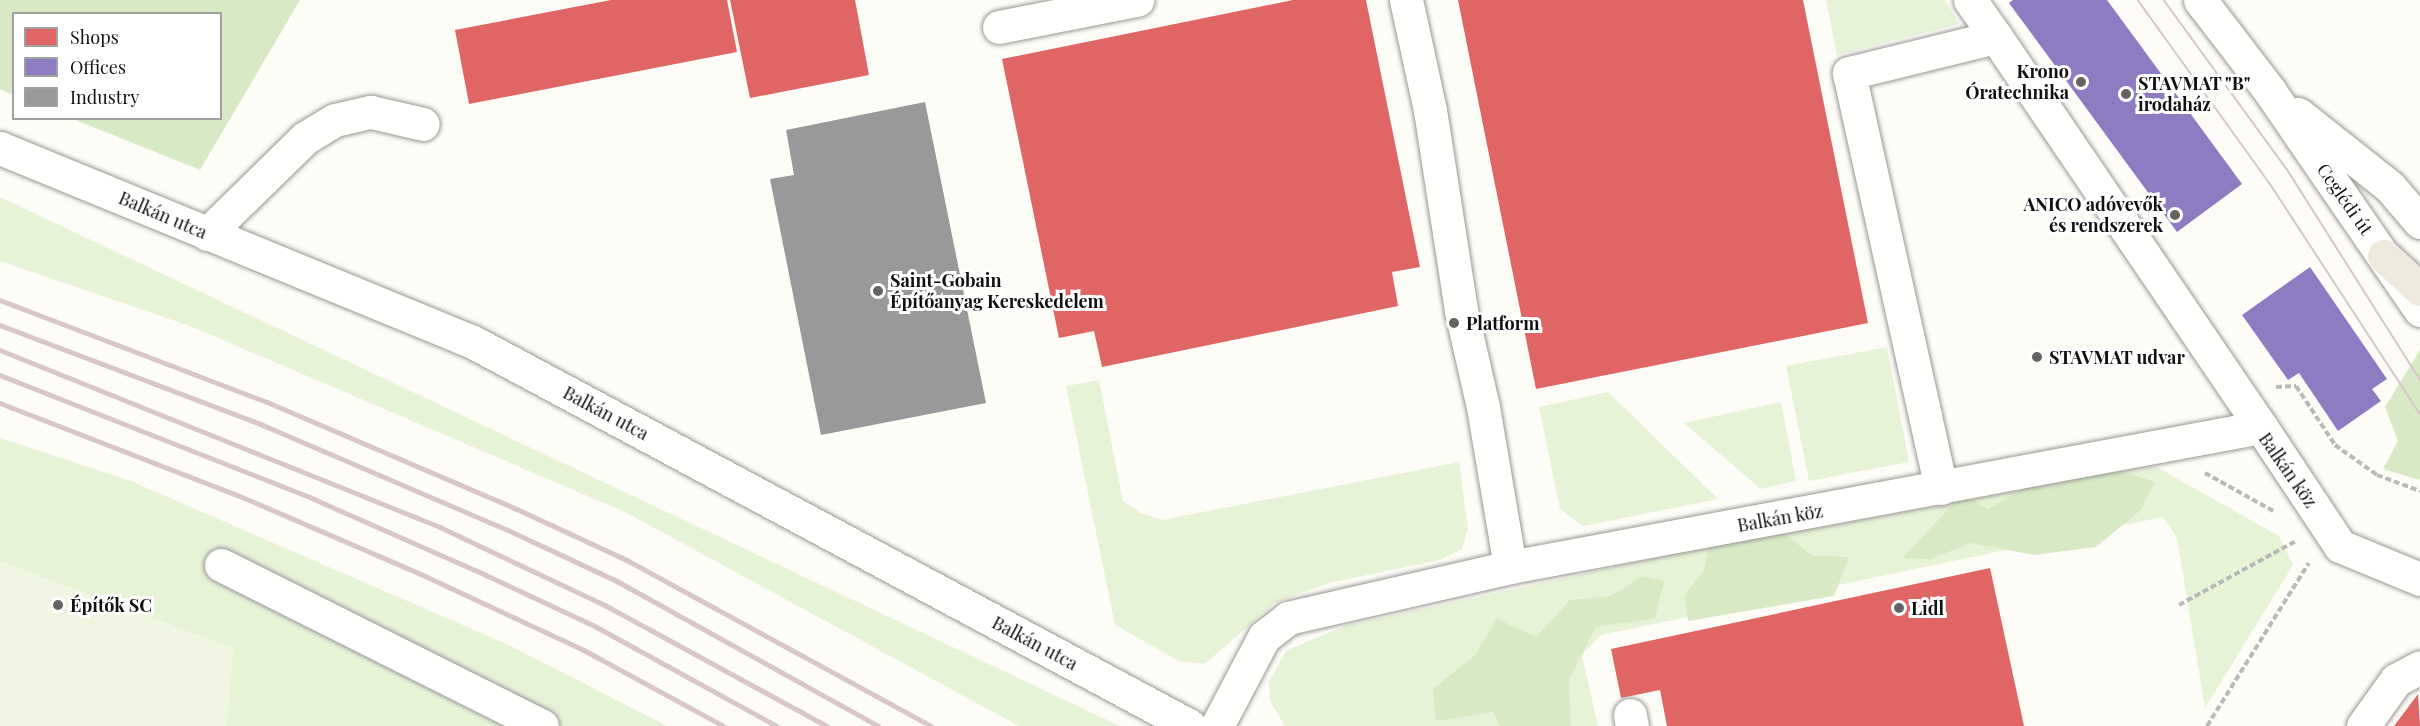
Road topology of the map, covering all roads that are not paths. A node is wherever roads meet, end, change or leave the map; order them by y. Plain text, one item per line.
1 (1137, 0) edge
2 (1406, 0) edge
3 (1970, 0) edge
4 (2200, 0) edge
5 (999, 27) dead end
6 (1996, 38) junction
7 (2269, 90) junction
8 (423, 124) dead end
9 (0, 148) edge
10 (2420, 222) edge
11 (207, 234) junction
12 (2384, 256) junction
13 (2420, 289) edge
14 (2420, 310) edge
15 (2261, 427) junction
16 (1941, 488) junction
17 (220, 565) dead end
18 (1510, 567) junction
19 (2420, 579) edge
20 (2420, 668) edge
21 (542, 726) edge
22 (1190, 726) edge
23 (1217, 726) edge
24 (2363, 726) edge

1 - 5 street
2 - 18 street
3 - 6 street
4 - 7 street, Ceglédi út
6 - 15 street
6 - 16 street
7 - 10 street, Ceglédi út
7 - 12 street, Ceglédi út
8 - 11 street
9 - 11 street, Balkán utca
11 - 22 street, Balkán utca
12 - 13 main road
12 - 14 street, Ceglédi út
15 - 16 street, Balkán köz
15 - 19 street, Balkán köz
16 - 18 street, Balkán köz
17 - 21 street
18 - 23 street, Balkán köz
20 - 24 street

